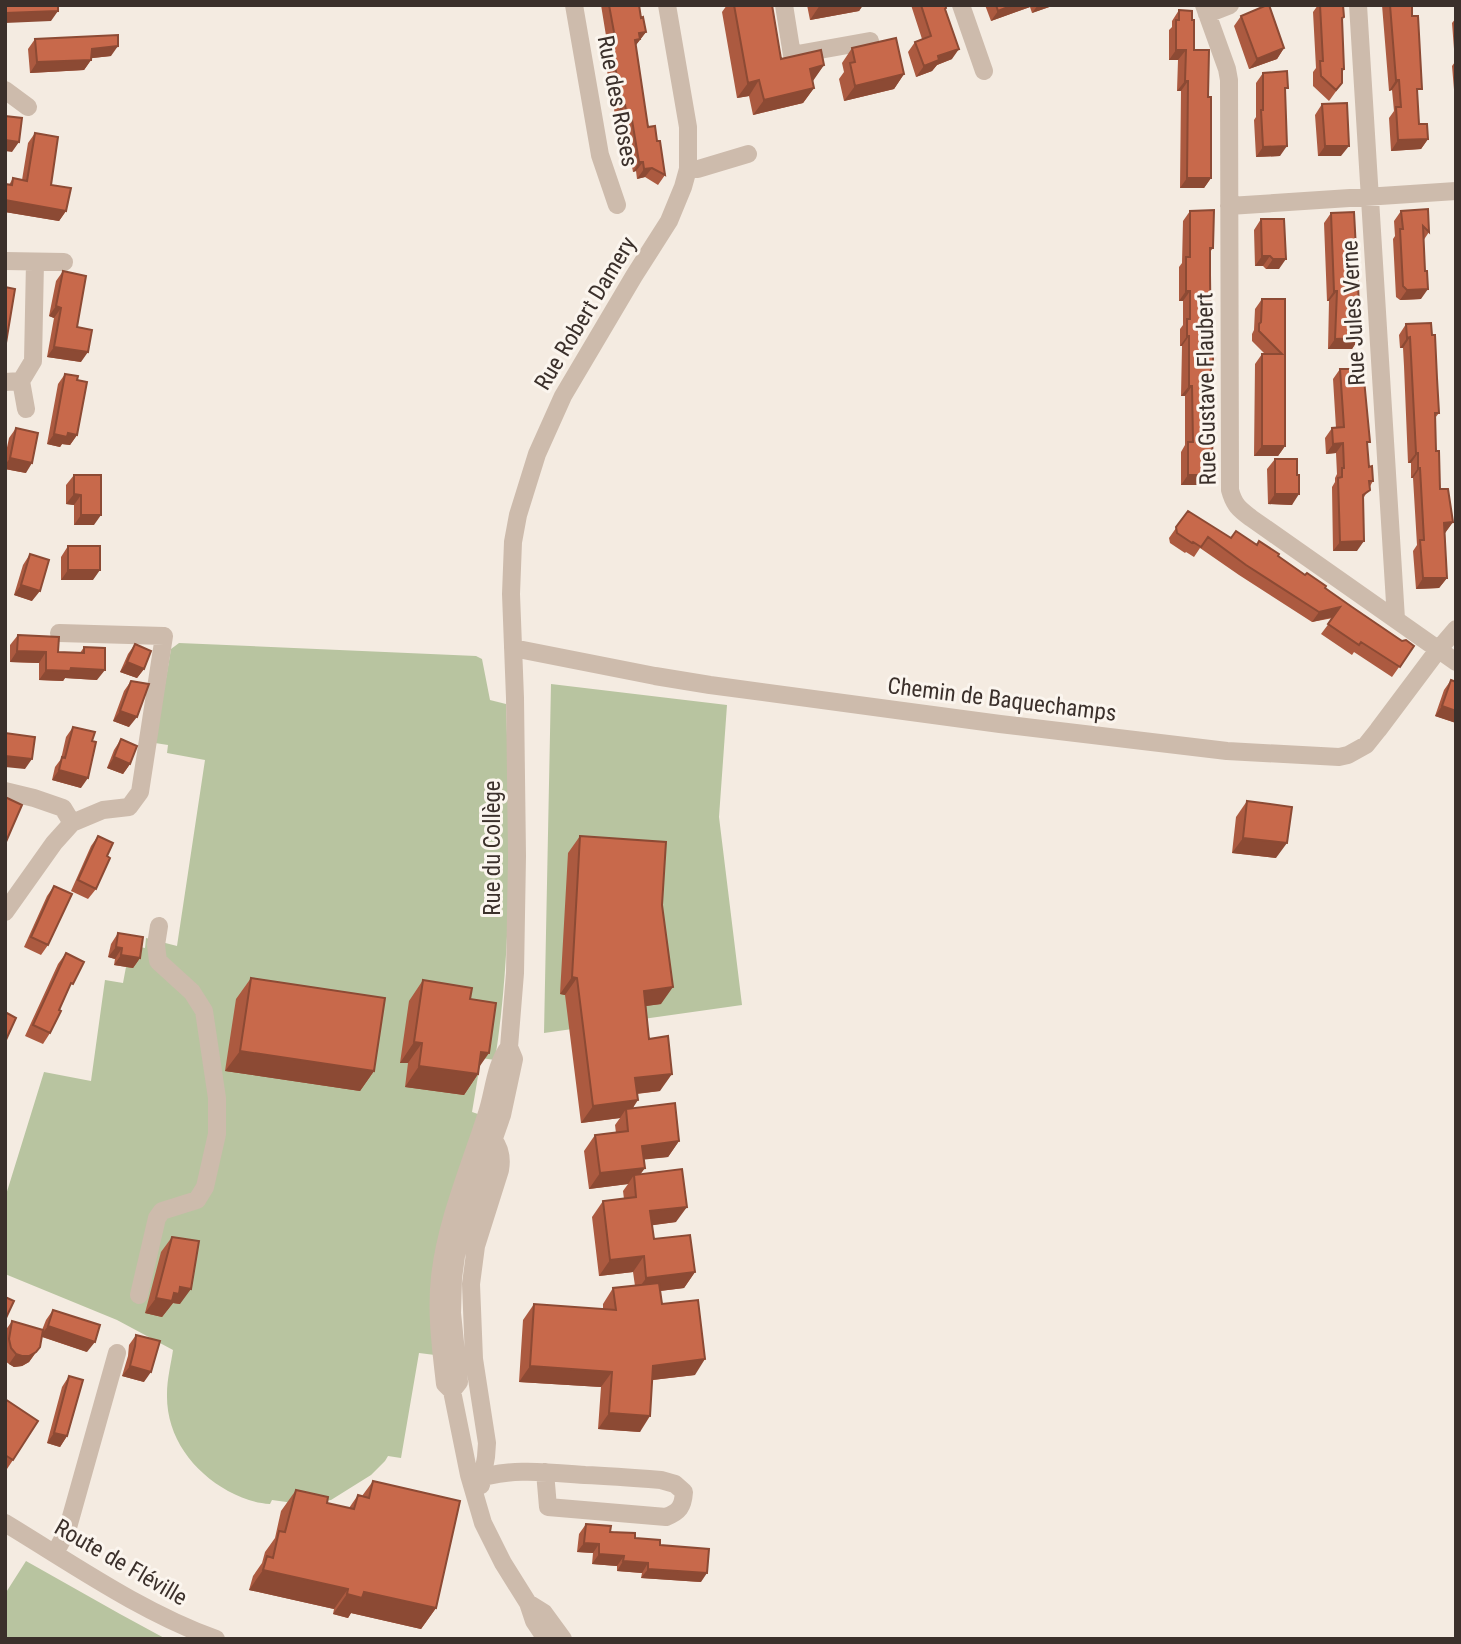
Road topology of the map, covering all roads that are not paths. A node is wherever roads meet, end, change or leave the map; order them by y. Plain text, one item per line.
1 (574, 5) edge
2 (667, 5) edge
3 (784, 5) edge
4 (961, 5) edge
5 (1230, 5) edge
6 (1358, 5) edge
7 (1205, 10) edge
8 (870, 41) edge
9 (984, 71) dead end
10 (5, 90) edge
11 (28, 107) dead end
12 (748, 154) dead end
13 (688, 169) junction
14 (1456, 191) edge
15 (1370, 197) junction
16 (617, 205) dead end
17 (1229, 206) junction
18 (5, 261) edge
19 (35, 262) junction
20 (64, 262) dead end
21 (13, 382) edge
22 (26, 409) dead end
23 (1396, 619) junction
24 (1456, 629) edge
25 (59, 633) dead end
26 (513, 648) junction
27 (1438, 650) junction
28 (1456, 662) edge
29 (5, 791) edge
30 (72, 823) junction
31 (5, 912) edge
32 (159, 926) dead end
33 (509, 1047) junction
34 (494, 1139) junction
35 (139, 1295) dead end
36 (117, 1353) dead end
37 (452, 1391) junction
38 (545, 1472) junction
39 (477, 1479) junction
40 (5, 1523) edge
41 (55, 1553) junction
42 (528, 1603) junction
43 (216, 1639) edge
44 (547, 1639) edge
45 (563, 1639) edge

1 - 16 street, Rue des Roses
2 - 13 street, Rue Robert Damery
3 - 8 street
4 - 9 street
5 - 7 street
6 - 15 street, Rue Jules Verne
7 - 17 street, Rue Gustave Flaubert
10 - 11 street
12 - 13 street
13 - 26 street, Rue Robert Damery
14 - 15 street
15 - 17 street
15 - 23 street, Rue Jules Verne
17 - 23 street, Rue Gustave Flaubert
18 - 19 street
19 - 20 street
19 - 21 street
21 - 22 street
23 - 27 street, Rue Gustave Flaubert
24 - 27 street, Chemin de Baquechamps
25 - 30 street
26 - 27 street, Chemin de Baquechamps
26 - 33 street, Rue du Collège
27 - 28 street, Rue Gustave Flaubert
29 - 30 street
30 - 31 street
32 - 35 street
33 - 34 street, Rue du Collège
33 - 37 street, Rue du Collège
34 - 37 street, Rue du Collège
34 - 39 street
36 - 41 street
37 - 39 street, Rue du Collège
38 - 38 street
38 - 39 street
39 - 42 street, Rue du Collège
40 - 41 street, Route de Fléville
41 - 43 street, Route de Fléville
42 - 44 street, Rue du Collège
42 - 45 street, Rue du Collège

